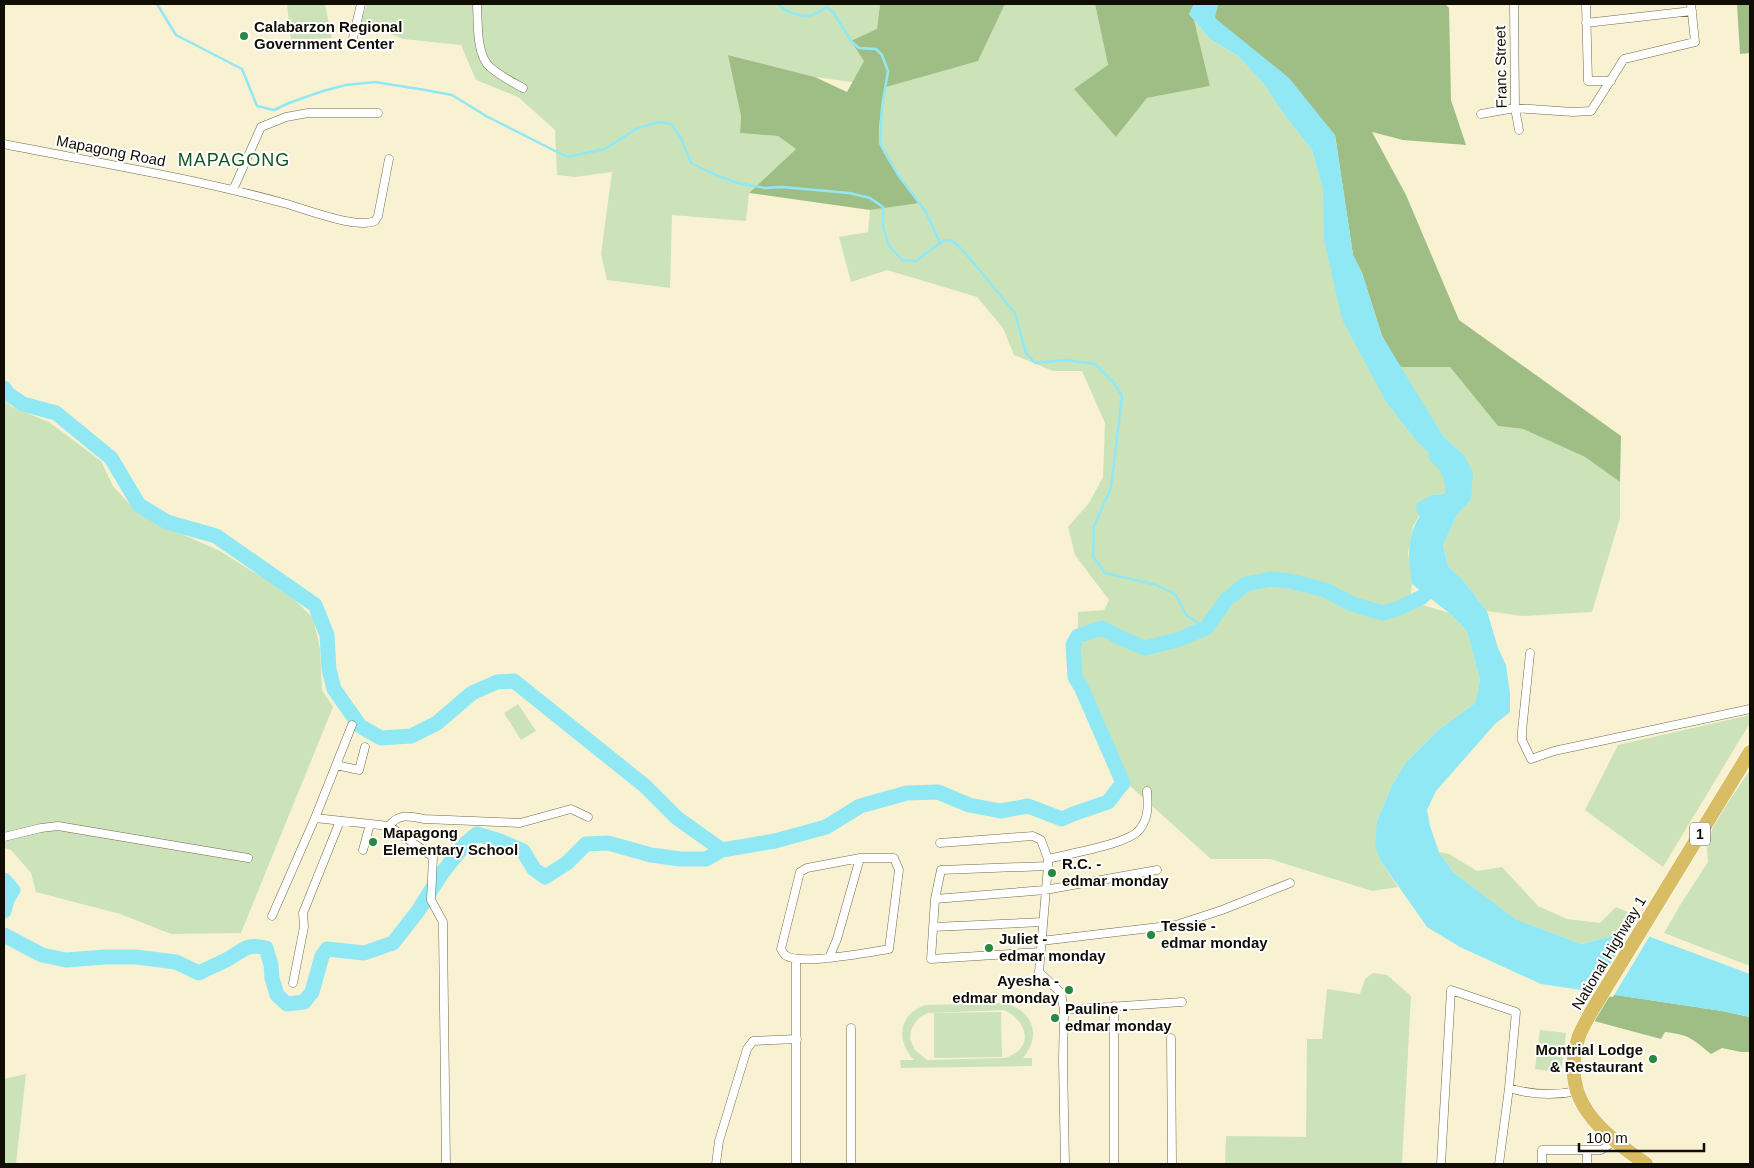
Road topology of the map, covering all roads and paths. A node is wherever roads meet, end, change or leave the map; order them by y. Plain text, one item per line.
1 (361, 4) edge
2 (477, 4) edge
3 (1514, 4) edge
4 (1586, 4) edge
5 (1691, 7) edge
6 (1586, 23) junction
7 (353, 38) dead end
8 (1611, 81) junction
9 (523, 88) dead end
10 (1515, 108) junction
11 (378, 113) dead end
12 (1481, 114) dead end
13 (1519, 130) dead end
14 (4, 144) edge
15 (388, 159) dead end
16 (233, 190) junction
17 (1530, 654) dead end
18 (1750, 709) edge
19 (352, 725) dead end
20 (365, 748) dead end
21 (1750, 752) edge
22 (336, 764) junction
23 (1147, 791) dead end
24 (588, 817) dead end
25 (315, 818) junction
26 (340, 821) junction
27 (370, 824) junction
28 (389, 826) junction
29 (4, 837) edge
30 (940, 843) dead end
31 (363, 850) dead end
32 (248, 858) dead end
33 (860, 858) junction
34 (1048, 862) junction
35 (1157, 870) dead end
36 (1290, 883) dead end
37 (1045, 890) junction
38 (936, 900) junction
39 (272, 916) dead end
40 (1043, 922) junction
41 (933, 927) junction
42 (1041, 941) junction
43 (1040, 952) junction
44 (829, 958) junction
45 (796, 959) junction
46 (293, 983) dead end
47 (1182, 1002) dead end
48 (1114, 1006) junction
49 (1064, 1010) junction
50 (851, 1028) dead end
51 (1171, 1038) dead end
52 (797, 1039) junction
53 (1509, 1088) junction
54 (1577, 1091) junction
55 (1615, 1141) junction
56 (1587, 1151) junction
57 (446, 1164) edge
58 (716, 1164) edge
59 (796, 1164) edge
60 (851, 1164) edge
61 (1065, 1164) edge
62 (1114, 1164) edge
63 (1172, 1164) edge
64 (1440, 1164) edge
65 (1499, 1164) edge
66 (1542, 1164) edge
67 (1587, 1164) edge
68 (1646, 1164) edge

1 - 7 street
2 - 9 street
3 - 10 street, Franc Street
4 - 6 street
5 - 6 street
5 - 8 street
6 - 8 street
8 - 10 street
10 - 12 street
10 - 13 street, Franc Street
11 - 16 street
14 - 16 street, Mapagong Road
15 - 16 street, Mapagong Road
17 - 18 street
19 - 22 street
20 - 22 street
21 - 54 highway, National Highway 1 / 1
22 - 25 street
23 - 34 street
24 - 28 street
25 - 26 street
25 - 39 street
26 - 27 street
26 - 46 street
27 - 28 street
27 - 31 street
28 - 57 street
29 - 32 street
30 - 34 street
33 - 44 street
33 - 44 street
33 - 45 street
34 - 37 street
34 - 38 street
35 - 37 street
36 - 42 street
37 - 38 street
37 - 40 street
38 - 41 street
40 - 41 street
40 - 42 street
41 - 43 street
42 - 43 street
43 - 49 street
44 - 45 street
45 - 52 street
47 - 48 street
48 - 49 street
48 - 62 street
49 - 61 street
50 - 60 street
51 - 63 street
52 - 58 street
52 - 59 street
53 - 54 street
53 - 64 street
53 - 65 street
54 - 55 highway, National Highway 1 / 1
55 - 56 street
55 - 68 highway, National Highway 1 / 1
56 - 66 street
56 - 67 street

